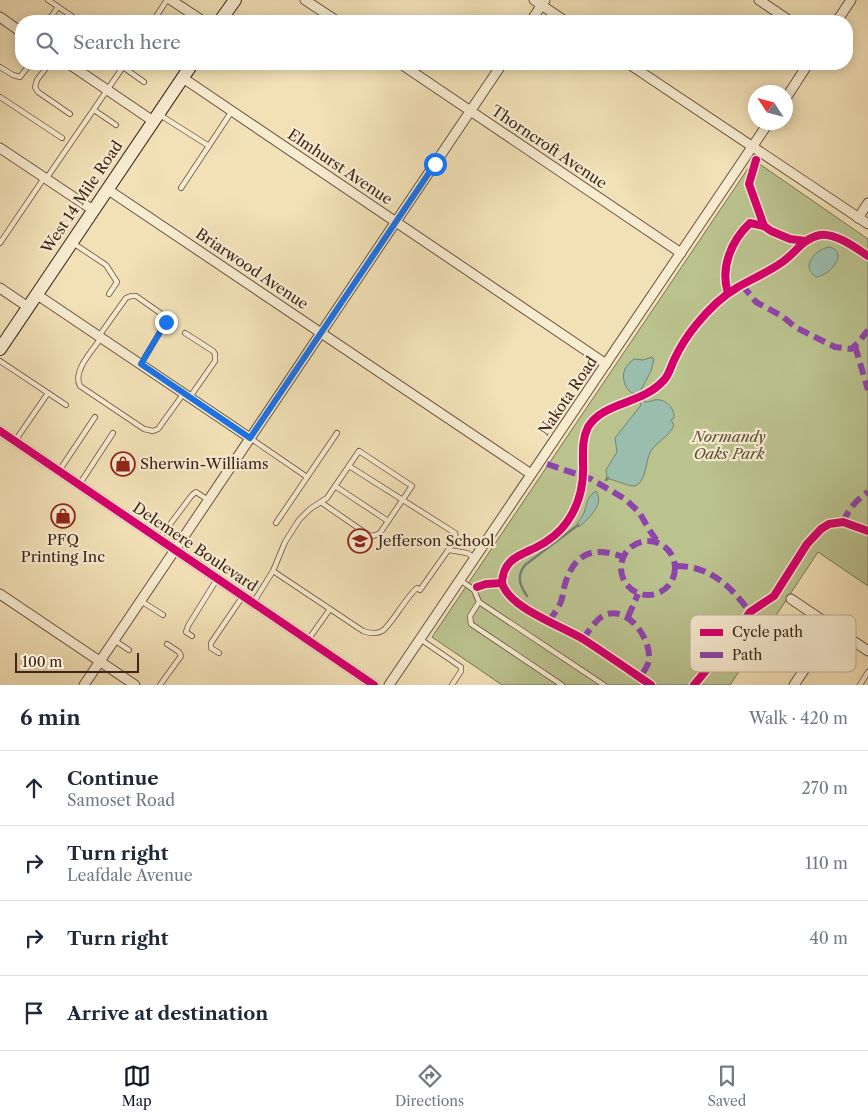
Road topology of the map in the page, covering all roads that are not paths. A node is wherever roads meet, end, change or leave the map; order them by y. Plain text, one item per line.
1 (48, 0) edge
2 (167, 0) edge
3 (171, 0) edge
4 (235, 0) edge
5 (305, 0) edge
6 (759, 0) edge
7 (852, 0) edge
8 (540, 2) edge
9 (58, 7) junction
10 (52, 15) edge
11 (70, 15) edge
12 (157, 15) edge
13 (193, 15) edge
14 (224, 15) edge
15 (328, 15) edge
16 (534, 15) edge
17 (558, 15) edge
18 (781, 15) edge
19 (841, 15) edge
20 (0, 17) edge
21 (15, 28) edge
22 (0, 67) edge
23 (25, 70) edge
24 (45, 70) edge
25 (78, 70) edge
26 (121, 70) edge
27 (129, 70) edge
28 (188, 70) edge
29 (410, 70) edge
30 (498, 70) edge
31 (638, 70) edge
32 (804, 70) edge
33 (182, 78) junction
34 (144, 82) dead end
35 (793, 87) edge
36 (108, 89) junction
37 (0, 97) edge
38 (7, 102) junction
39 (3, 108) dead end
40 (94, 110) junction
41 (232, 110) junction
42 (471, 111) junction
43 (70, 114) dead end
44 (156, 117) junction
45 (116, 125) dead end
46 (764, 130) edge
47 (62, 138) dead end
48 (209, 146) junction
49 (752, 147) junction
50 (0, 148) edge
51 (45, 178) junction
52 (181, 188) dead end
53 (107, 189) junction
54 (868, 203) edge
55 (93, 210) junction
56 (858, 218) junction
57 (396, 221) junction
58 (868, 224) edge
59 (71, 242) junction
60 (0, 243) edge
61 (681, 253) junction
62 (0, 288) edge
63 (36, 294) junction
64 (109, 294) dead end
65 (28, 307) junction
66 (321, 332) junction
67 (185, 333) dead end
68 (100, 337) junction
69 (0, 349) edge
70 (0, 361) edge
71 (141, 364) junction
72 (606, 364) junction
73 (48, 393) junction
74 (187, 395) junction
75 (66, 405) dead end
76 (96, 417) dead end
77 (0, 431) edge
78 (113, 433) dead end
79 (337, 433) dead end
80 (250, 438) junction
81 (15, 441) junction
82 (349, 466) junction
83 (59, 471) junction
84 (532, 474) junction
85 (307, 477) junction
86 (78, 485) junction
87 (335, 486) junction
88 (208, 500) junction
89 (402, 500) junction
90 (322, 502) junction
91 (388, 521) junction
92 (276, 523) dead end
93 (159, 539) junction
94 (174, 550) junction
95 (449, 550) junction
96 (475, 558) junction
97 (273, 571) junction
98 (218, 579) junction
99 (460, 580) junction
100 (0, 594) edge
101 (243, 596) junction
102 (791, 599) dead end
103 (141, 601) junction
104 (480, 602) junction
105 (253, 603) junction
106 (330, 609) junction
107 (163, 615) dead end
108 (815, 615) edge
109 (192, 636) dead end
110 (420, 639) junction
111 (114, 640) junction
112 (308, 640) junction
113 (856, 643) edge
114 (167, 644) dead end
115 (129, 650) dead end
116 (868, 651) edge
117 (219, 653) dead end
118 (100, 662) junction
119 (803, 672) edge
120 (868, 672) edge
121 (84, 685) edge
122 (135, 685) edge
123 (160, 685) edge
124 (374, 685) edge
125 (389, 685) edge
126 (452, 685) edge
127 (562, 685) edge
128 (604, 685) edge
129 (794, 685) edge
130 (860, 685) edge

1 - 9 lane
2 - 12 lane
3 - 13 street
4 - 14 main road
5 - 15 street
6 - 18 street
7 - 19 street
8 - 16 street
8 - 17 street
9 - 10 lane
9 - 11 lane
20 - 21 street
22 - 23 lane
24 - 43 lane
25 - 36 street
26 - 36 lane
27 - 34 lane
28 - 33 main road, West 14 Mile Road
29 - 42 street, Thorncroft Avenue
30 - 42 street
31 - 49 street
32 - 35 street
33 - 41 street, Elmhurst Avenue
33 - 44 main road, West 14 Mile Road
36 - 40 lane
36 - 44 street
37 - 38 lane
38 - 39 lane
38 - 47 lane
40 - 45 lane
40 - 51 lane
41 - 48 lane
41 - 57 street, Elmhurst Avenue
42 - 57 street
42 - 61 street, Thorncroft Avenue
44 - 48 lane
44 - 53 main road, West 14 Mile Road
46 - 49 street, Nakota Road
48 - 52 lane
49 - 56 street
49 - 61 street, Nakota Road
50 - 51 street
51 - 55 street
51 - 60 lane
53 - 55 main road, West 14 Mile Road
53 - 66 street, Briarwood Avenue
54 - 56 street
55 - 59 main road, West 14 Mile Road
56 - 58 street
57 - 66 street
57 - 72 street, Elmhurst Avenue
59 - 63 main road, West 14 Mile Road
59 - 64 lane
61 - 72 street, Nakota Road
62 - 65 street
63 - 65 main road, West 14 Mile Road
63 - 68 street
65 - 69 main road, West 14 Mile Road
66 - 80 street
66 - 84 street, Briarwood Avenue
67 - 74 lane
68 - 71 street
68 - 71 lane
68 - 74 lane
70 - 73 lane
71 - 74 street
72 - 84 street, Nakota Road
73 - 75 lane
73 - 81 lane
74 - 80 street
76 - 83 lane
77 - 81 street, Delemere Boulevard
78 - 86 lane
79 - 85 lane
80 - 85 lane
80 - 88 street
81 - 83 street, Delemere Boulevard
82 - 87 lane
82 - 89 lane
82 - 89 lane
83 - 86 street, Delemere Boulevard
84 - 96 street, Nakota Road
85 - 92 lane
86 - 93 street, Delemere Boulevard
87 - 90 lane
87 - 91 lane
88 - 93 lane
88 - 94 street
89 - 91 lane
89 - 95 lane
90 - 91 lane
90 - 97 lane
93 - 94 street, Delemere Boulevard
94 - 98 street, Delemere Boulevard
94 - 103 street
95 - 96 lane
95 - 106 lane
96 - 99 street, Nakota Road
97 - 105 lane
97 - 106 lane
98 - 101 street, Delemere Boulevard
98 - 109 lane
99 - 104 lane
99 - 110 street, Nakota Road
100 - 118 street
101 - 105 street, Delemere Boulevard
101 - 117 lane
102 - 108 street
103 - 107 lane
103 - 111 street
104 - 127 lane
104 - 128 lane
105 - 112 street, Delemere Boulevard
106 - 112 lane
110 - 125 street, Nakota Road
110 - 126 lane
111 - 115 lane
111 - 118 street
112 - 124 street, Delemere Boulevard
113 - 116 street
114 - 123 lane
118 - 121 street
118 - 122 street
119 - 129 street
120 - 130 lane

